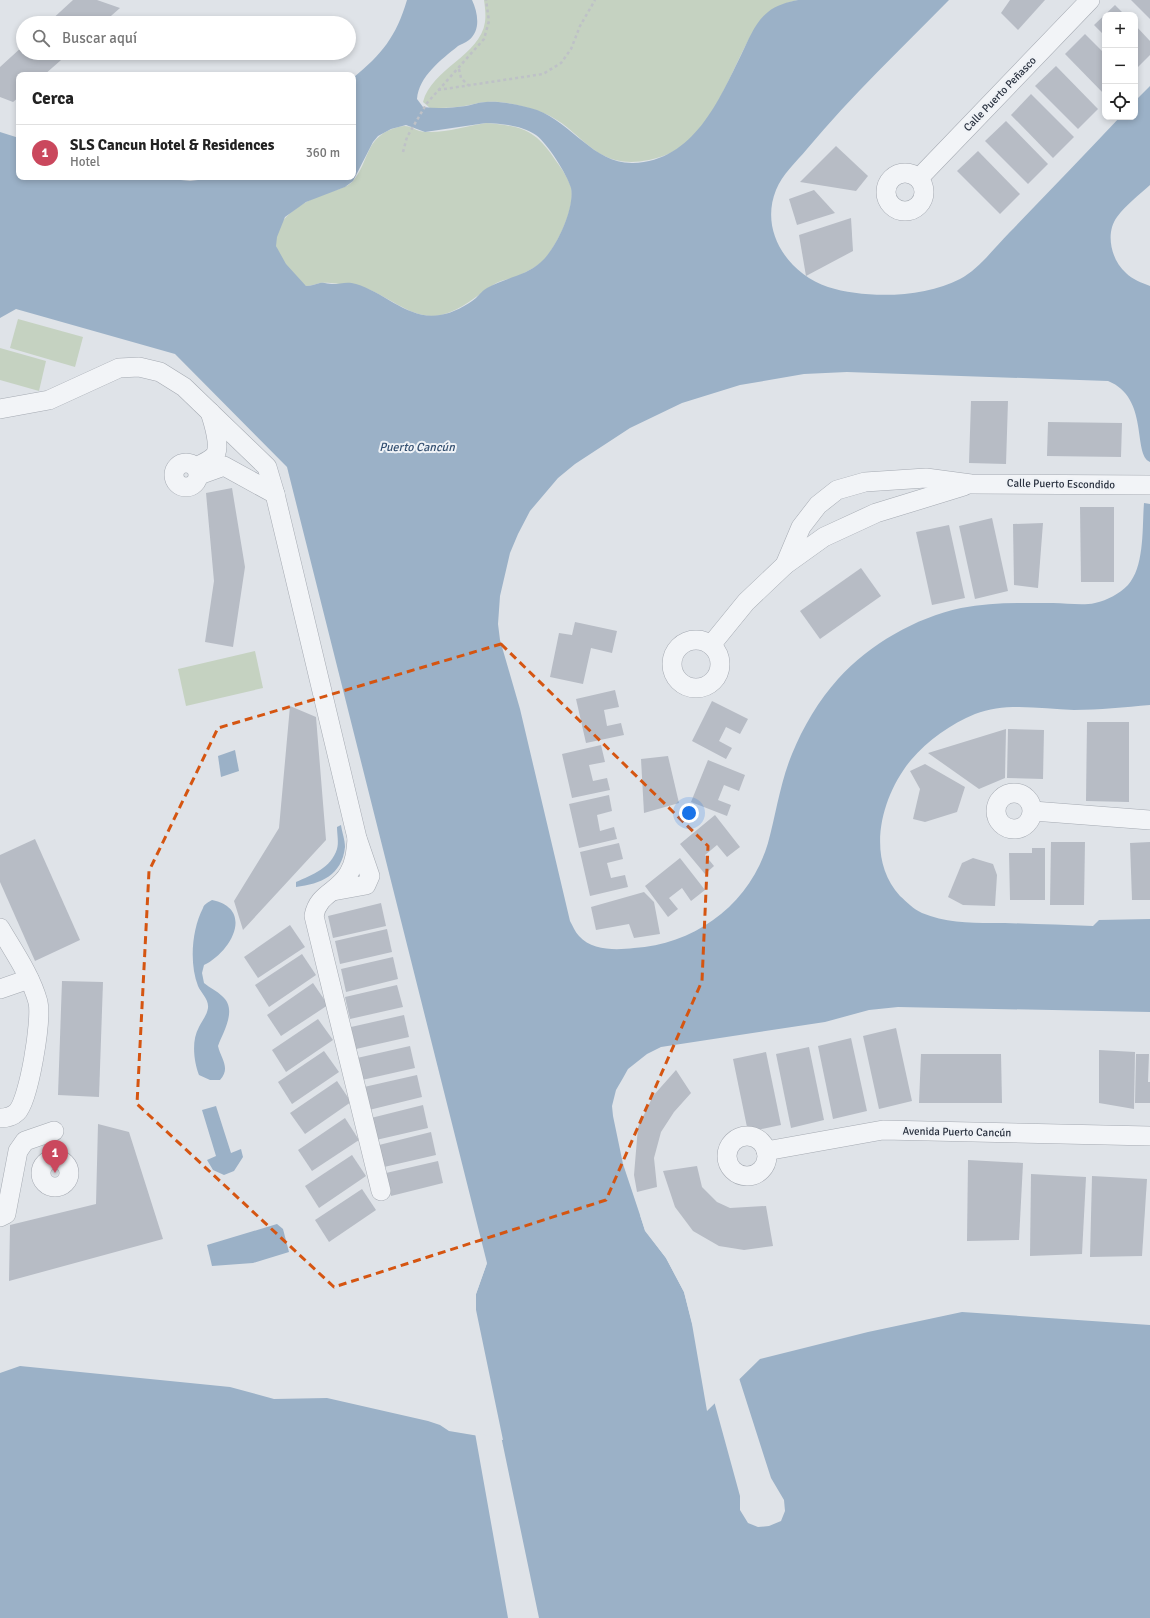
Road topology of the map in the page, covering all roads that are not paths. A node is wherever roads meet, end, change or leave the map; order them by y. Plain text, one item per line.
1 (1086, 3) edge
2 (918, 178) dead end
3 (0, 409) edge
4 (210, 412) junction
5 (971, 484) junction
6 (1150, 485) edge
7 (275, 494) junction
8 (785, 565) junction
9 (711, 645) dead end
10 (1033, 811) dead end
11 (1150, 820) edge
12 (0, 928) edge
13 (29, 979) junction
14 (0, 988) edge
15 (0, 1118) edge
16 (54, 1132) dead end
17 (1150, 1136) edge
18 (766, 1151) dead end
19 (15, 1167) junction
20 (41, 1171) dead end
21 (381, 1191) dead end
22 (0, 1217) edge

1 - 2 street, Calle Puerto Peñasco
3 - 4 street
4 - 7 street
4 - 7 street
5 - 6 street, Calle Puerto Escondido
5 - 8 street, Calle Puerto Escondido
5 - 8 street, Calle Puerto Escondido
7 - 21 street
8 - 9 street, Calle Puerto Escondido
10 - 11 street
12 - 13 street
13 - 14 street
13 - 15 street
16 - 19 street
17 - 18 street, Avenida Puerto Cancún
19 - 20 street
19 - 22 street

